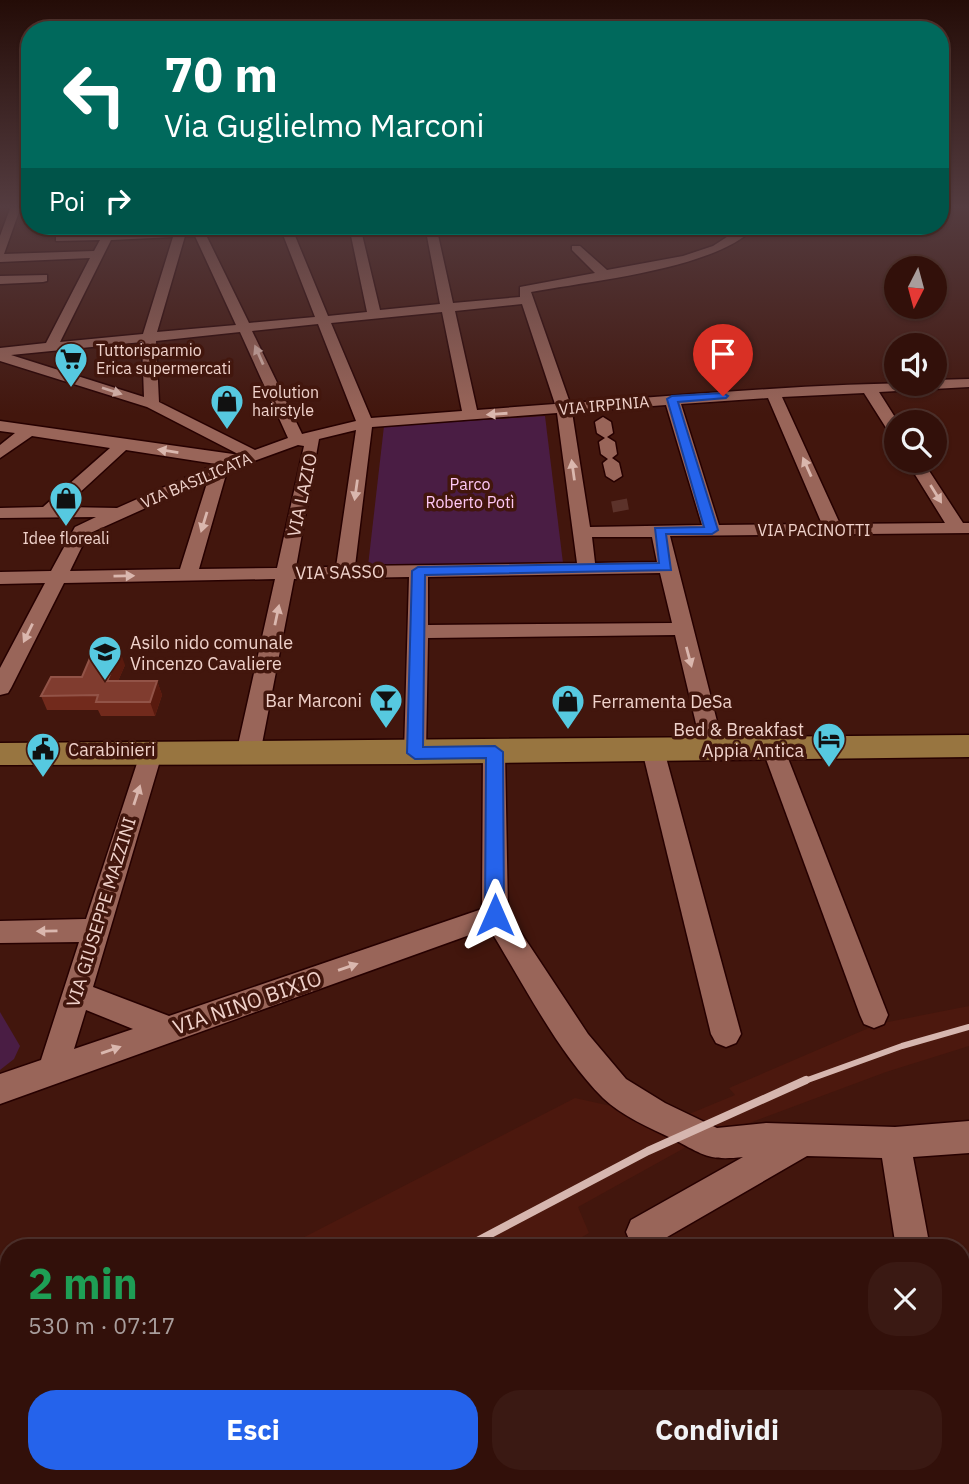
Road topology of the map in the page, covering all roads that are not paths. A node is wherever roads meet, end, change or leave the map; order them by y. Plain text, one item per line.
1 (88, 275) edge
2 (167, 275) edge
3 (220, 275) edge
4 (306, 275) edge
5 (365, 275) edge
6 (441, 275) edge
7 (603, 275) edge
8 (43, 278) dead end
9 (0, 280) edge
10 (525, 300) junction
11 (449, 309) junction
12 (375, 316) junction
13 (324, 320) junction
14 (246, 328) junction
15 (149, 337) junction
16 (52, 345) junction
17 (0, 354) edge
18 (969, 372) edge
19 (951, 383) junction
20 (969, 383) edge
21 (868, 387) junction
22 (773, 393) junction
23 (672, 399) junction
24 (152, 404) junction
25 (564, 408) junction
26 (884, 412) edge
27 (471, 416) junction
28 (0, 426) edge
29 (29, 430) junction
30 (364, 430) junction
31 (305, 441) junction
32 (123, 444) junction
33 (0, 453) edge
34 (236, 462) junction
35 (923, 473) edge
36 (123, 512) junction
37 (0, 513) edge
38 (47, 513) junction
39 (963, 528) edge
40 (659, 530) junction
41 (712, 530) junction
42 (834, 530) junction
43 (581, 532) junction
44 (667, 567) junction
45 (587, 569) junction
46 (418, 571) junction
47 (285, 573) junction
48 (345, 573) junction
49 (188, 575) junction
50 (55, 577) junction
51 (0, 578) edge
52 (682, 629) junction
53 (416, 632) junction
54 (2, 679) edge
55 (969, 746) edge
56 (773, 748) junction
57 (713, 749) junction
58 (653, 750) junction
59 (495, 752) junction
60 (415, 753) junction
61 (0, 754) edge
62 (150, 754) junction
63 (248, 754) junction
64 (495, 915) junction
65 (94, 930) junction
66 (0, 932) edge
67 (76, 993) junction
68 (874, 1015) dead end
69 (169, 1030) junction
70 (726, 1034) dead end
71 (53, 1070) junction
72 (0, 1089) edge
73 (969, 1137) edge
74 (801, 1142) junction
75 (895, 1143) junction
76 (643, 1231) dead end
77 (911, 1239) edge

1 - 16 street
2 - 15 street
3 - 14 street
4 - 13 street
5 - 12 street
6 - 11 street
7 - 10 street
8 - 9 street
10 - 11 street
10 - 25 street
11 - 12 street
11 - 27 street
12 - 13 street
13 - 14 street
13 - 30 street
14 - 15 street
31 -> 14 street
15 - 16 street
15 - 24 street
16 - 17 street
17 -> 24 street
18 - 19 street
19 - 20 street, VIA IRPINIA
19 - 21 street, VIA IRPINIA
21 - 22 street, VIA IRPINIA
21 - 26 street
22 - 23 street, VIA IRPINIA
42 -> 22 street
23 - 25 street, VIA IRPINIA
23 - 41 street
24 - 34 street
25 -> 27 street, VIA IRPINIA
43 -> 25 street
27 - 30 street, VIA IRPINIA
28 - 29 street
29 - 32 street
29 - 33 street
30 - 31 street, VIA BASILICATA
30 -> 48 street
31 - 34 street, VIA BASILICATA
31 - 47 street, VIA LAZIO
34 -> 32 street
32 - 38 street
34 - 36 street, VIA BASILICATA
34 -> 49 street
35 -> 39 street
36 - 38 street
36 - 50 street, VIA BASILICATA
37 - 38 street
39 - 42 street, VIA PACINOTTI
40 - 41 street, VIA PACINOTTI
40 - 43 street, VIA PACINOTTI
40 - 44 street
41 - 42 street, VIA PACINOTTI
43 - 45 street
44 - 45 street, VIA SASSO
44 - 52 street
45 - 46 street, VIA SASSO
46 - 48 street, VIA SASSO
46 - 53 street
47 - 48 street, VIA SASSO
47 - 49 street, VIA SASSO
63 -> 47 street, VIA LAZIO
50 -> 49 street, VIA SASSO
50 - 51 street, VIA SASSO
50 -> 54 street
52 - 53 street
52 -> 57 street
53 - 60 street
55 - 56 main road
56 - 57 main road
56 - 68 street
57 - 58 main road
58 - 59 main road
58 - 70 street
59 - 60 main road
59 - 64 street
60 - 63 main road
61 - 62 main road
62 - 63 main road
65 -> 62 street, VIA GIUSEPPE MAZZINI
69 -> 64 street, VIA NINO BIXIO
64 - 74 street
65 -> 66 street
65 - 67 street, VIA GIUSEPPE MAZZINI
67 - 69 street
67 - 71 street, VIA GIUSEPPE MAZZINI
71 -> 69 street, VIA NINO BIXIO
71 - 72 street, VIA NINO BIXIO
73 - 75 street
74 - 75 street
74 - 76 street
75 - 77 street

